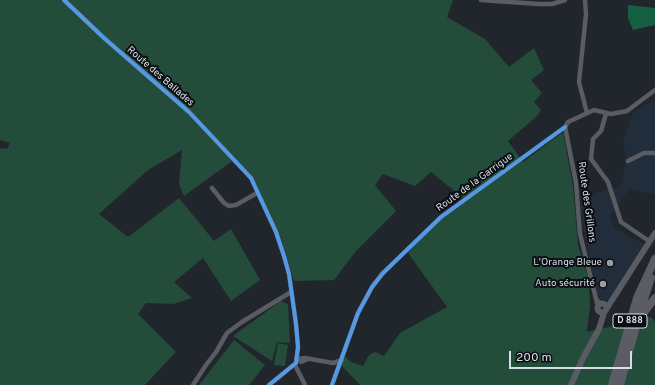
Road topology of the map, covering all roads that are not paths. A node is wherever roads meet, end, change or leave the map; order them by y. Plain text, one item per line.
1 (481, 0) edge
2 (565, 0) edge
3 (585, 0) edge
4 (68, 1) edge
5 (655, 90) edge
6 (587, 113) junction
7 (606, 114) junction
8 (565, 127) junction
9 (655, 153) edge
10 (628, 160) dead end
11 (212, 188) dead end
12 (257, 193) junction
13 (655, 233) edge
14 (649, 241) junction
15 (655, 259) edge
16 (655, 270) edge
17 (291, 292) junction
18 (655, 298) edge
19 (281, 299) junction
20 (292, 301) junction
21 (601, 307) junction
22 (298, 359) junction
23 (342, 360) junction
24 (295, 365) junction
25 (625, 365) junction
26 (193, 385) edge
27 (270, 385) edge
28 (305, 385) edge
29 (332, 385) edge
30 (571, 385) edge
31 (612, 385) edge
32 (620, 385) edge

1 - 2 street
3 - 6 street
4 - 12 street, Route des Ballades
5 - 7 street
6 - 7 street
6 - 8 street
7 - 14 street
8 - 21 street, Route des Grillons
8 - 23 street, Route de la Garrigue
9 - 10 street
11 - 12 street
12 - 17 street, Route des Ballades
13 - 14 street
14 - 21 street
15 - 31 highway, D 888
16 - 25 highway, D 888
17 - 19 street
17 - 20 street, Route des Ballades
18 - 25 highway
19 - 20 street
19 - 26 street
20 - 22 street, Route des Ballades
21 - 30 street
22 - 23 street
22 - 24 street, Route des Ballades
23 - 29 street, Route de la Garrigue
24 - 27 street, Route des Ballades
24 - 28 street
25 - 32 highway

